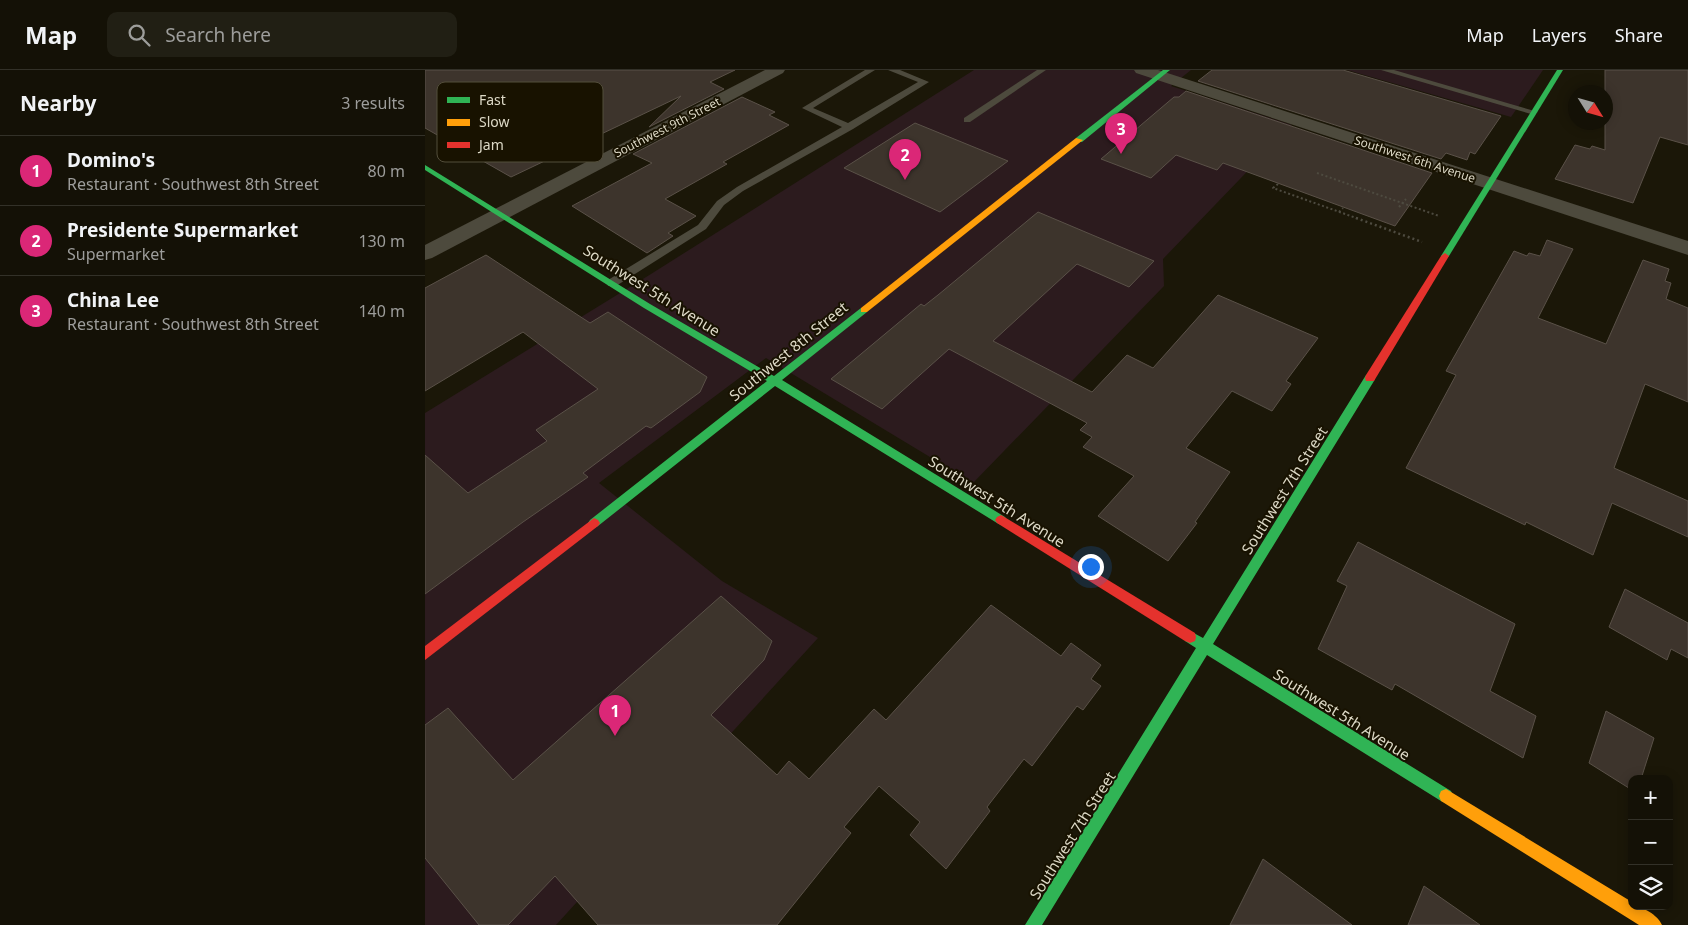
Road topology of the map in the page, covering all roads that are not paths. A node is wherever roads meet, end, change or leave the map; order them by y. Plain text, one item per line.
1 (777, 70) edge
2 (871, 70) edge
3 (892, 70) edge
4 (1042, 70) edge
5 (1142, 70) edge
6 (1385, 70) edge
7 (1560, 70) edge
8 (1397, 72) edge
9 (1164, 73) edge
10 (1534, 112) junction
11 (967, 120) dead end
12 (850, 127) junction
13 (603, 160) edge
14 (599, 162) edge
15 (425, 167) edge
16 (1489, 184) junction
17 (501, 213) junction
18 (1688, 248) edge
19 (425, 253) edge
20 (612, 283) junction
21 (775, 382) junction
22 (1206, 647) junction
23 (425, 654) edge
24 (1033, 925) edge
25 (1655, 925) edge

1 - 13 street, Southwest 9th Street
2 - 12 lane
3 - 12 lane
4 - 11 lane
5 - 9 street, Southwest 6th Avenue
6 - 8 lane
7 - 10 main road, Southwest 7th Street
8 - 10 lane
9 - 16 street, Southwest 6th Avenue
9 - 21 main road, Southwest 8th Street
10 - 16 main road, Southwest 7th Street
12 - 20 lane
14 - 17 street, Southwest 9th Street
15 - 17 main road, Southwest 5th Avenue
16 - 18 street, Southwest 6th Avenue
16 - 22 main road, Southwest 7th Street
17 - 19 street, Southwest 9th Street
17 - 20 main road, Southwest 5th Avenue
20 - 21 main road, Southwest 5th Avenue
21 - 22 main road, Southwest 5th Avenue
21 - 23 main road, Southwest 8th Street
22 - 24 main road, Southwest 7th Street
22 - 25 main road, Southwest 5th Avenue

